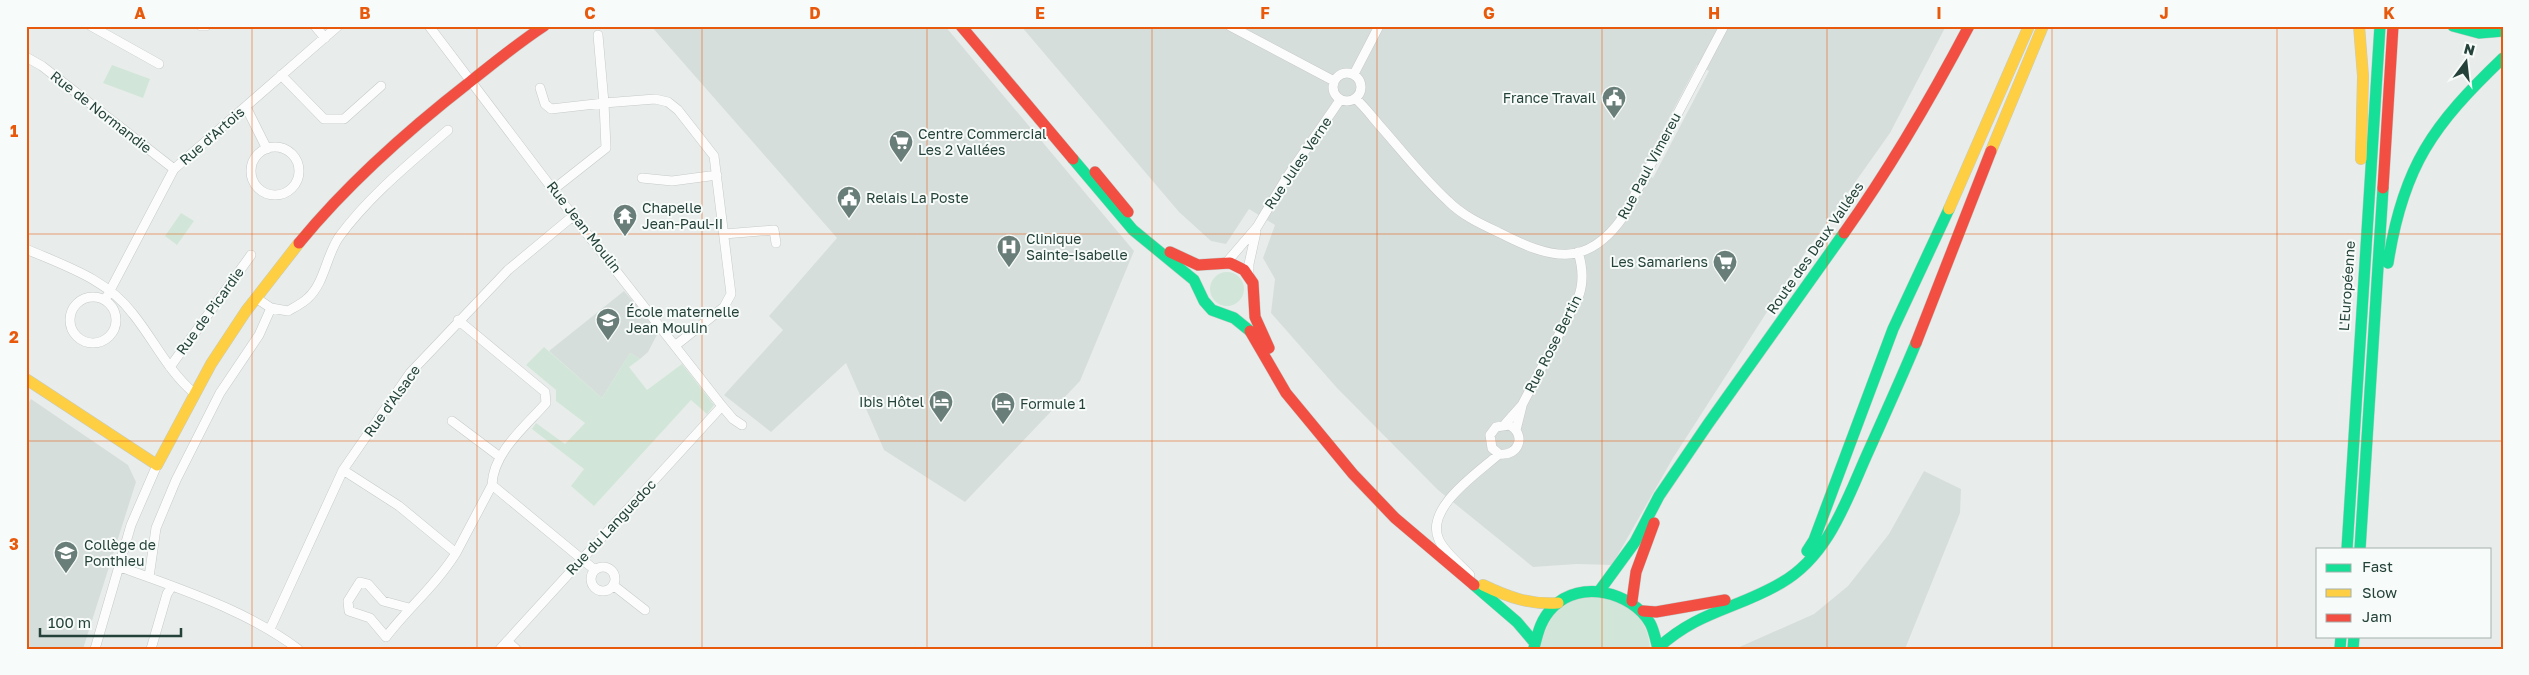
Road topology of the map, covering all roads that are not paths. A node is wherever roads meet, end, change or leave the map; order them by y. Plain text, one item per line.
1 (91, 26) edge
2 (201, 26) edge
3 (206, 26) edge
4 (315, 26) edge
5 (338, 26) edge
6 (538, 26) edge
7 (544, 26) edge
8 (961, 26) edge
9 (969, 26) edge
10 (1230, 26) edge
11 (1379, 26) edge
12 (1724, 26) edge
13 (1968, 26) edge
14 (2042, 26) edge
15 (2359, 26) edge
16 (2380, 26) edge
17 (2393, 26) edge
18 (2453, 26) edge
19 (435, 28) edge
20 (2027, 29) edge
21 (2503, 31) edge
22 (530, 35) junction
23 (598, 35) dead end
24 (325, 38) junction
25 (26, 56) edge
26 (2503, 58) edge
27 (159, 64) dead end
28 (1354, 74) junction
29 (281, 76) junction
30 (471, 81) junction
31 (1334, 82) junction
32 (380, 86) dead end
33 (540, 88) dead end
34 (1356, 99) junction
35 (1340, 100) junction
36 (604, 103) junction
37 (246, 107) junction
38 (448, 130) dead end
39 (267, 149) junction
40 (174, 169) junction
41 (717, 175) junction
42 (642, 178) dead end
43 (554, 189) junction
44 (573, 216) junction
45 (1258, 227) junction
46 (724, 234) junction
47 (776, 243) dead end
48 (26, 248) edge
49 (1578, 252) junction
50 (251, 255) dead end
51 (1221, 264) junction
52 (1250, 276) junction
53 (111, 290) junction
54 (1201, 294) junction
55 (1253, 295) junction
56 (256, 298) junction
57 (105, 300) junction
58 (271, 308) junction
59 (1226, 316) junction
60 (458, 320) junction
61 (676, 345) junction
62 (170, 367) junction
63 (26, 379) edge
64 (194, 393) junction
65 (1522, 405) junction
66 (722, 406) junction
67 (1303, 414) junction
68 (452, 421) dead end
69 (1505, 424) junction
70 (742, 425) dead end
71 (1516, 430) junction
72 (1499, 454) junction
73 (500, 458) junction
74 (157, 465) junction
75 (342, 470) junction
76 (1673, 478) junction
77 (492, 485) junction
78 (2364, 486) junction
79 (2348, 524) junction
80 (2347, 548) edge
81 (2360, 548) edge
82 (456, 553) junction
83 (582, 559) junction
84 (118, 566) junction
85 (595, 570) junction
86 (1460, 573) junction
87 (149, 577) junction
88 (1477, 582) junction
89 (614, 585) junction
90 (172, 586) junction
91 (1600, 590) junction
92 (1632, 601) junction
93 (1558, 603) junction
94 (409, 608) junction
95 (645, 610) dead end
96 (1644, 611) junction
97 (270, 629) junction
98 (507, 641) junction
99 (1534, 646) edge
100 (1658, 648) edge
101 (94, 649) edge
102 (152, 649) edge
103 (298, 649) edge
104 (500, 649) edge
105 (516, 649) edge

1 - 27 street
2 - 3 street
4 - 24 street
5 - 24 street, Rue d'Artois
6 - 22 main road
7 - 22 main road
8 - 54 main road
9 - 51 main road
10 - 31 street
11 - 28 street
12 - 49 street, Rue Paul Vimereu
13 - 76 main road, Route des Deux Vallées
14 - 100 main road
15 - 79 main road
16 - 79 main road, L'Européenne
17 - 78 main road
18 - 21 main road
19 - 30 street, Rue Jean Moulin
20 - 96 main road
22 - 30 main road
23 - 36 street
24 - 29 street, Rue d'Artois
25 - 40 street, Rue de Normandie
26 - 78 main road
28 - 31 street
28 - 34 street
29 - 32 street
29 - 37 street, Rue d'Artois
30 - 43 street, Rue Jean Moulin
30 - 56 main road
31 - 35 street
33 - 36 street
34 - 35 street
34 - 49 street, Rue Paul Vimereu
35 - 45 street, Rue Jules Verne
36 - 41 street
36 - 43 street
37 - 39 street
37 - 40 street, Rue d'Artois
38 - 58 street
39 - 39 street
40 - 53 street, Rue d'Artois
41 - 42 street
41 - 46 street
43 - 44 street, Rue Jean Moulin
44 - 60 street, Rue d'Alsace
44 - 61 street, Rue Jean Moulin
45 - 51 street, Rue Jules Verne
45 - 52 street, Rue Jules Verne
46 - 47 street
46 - 61 street
48 - 53 street, Rue de Picardie
49 - 65 street, Rue Rose Bertin
50 - 62 street, Rue de Picardie
51 - 52 main road
51 - 54 main road
52 - 55 main road
53 - 57 street, Rue d'Artois
53 - 62 street, Rue de Picardie
54 - 59 main road
55 - 59 main road
55 - 67 main road
56 - 58 street
56 - 64 main road
57 - 57 street
58 - 87 street
59 - 67 main road
60 - 73 street
60 - 75 street, Rue d'Alsace
61 - 66 street, Rue Jean Moulin
62 - 64 street, Rue de Picardie
63 - 74 main road
64 - 74 main road
65 - 69 street, Rue Rose Bertin
65 - 71 street, Rue Rose Bertin
66 - 70 street, Rue Jean Moulin
66 - 83 street, Rue du Languedoc
67 - 86 main road
68 - 73 street
69 - 71 street
69 - 72 street
71 - 72 street
72 - 88 street
73 - 77 street
74 - 84 street
75 - 82 street
75 - 97 street, Rue d'Alsace
76 - 91 main road, Route des Deux Vallées
76 - 92 main road, Route des Deux Vallées
77 - 82 street
77 - 83 street
78 - 81 main road
79 - 80 main road, L'Européenne
82 - 94 street
83 - 85 street
83 - 98 street, Rue du Languedoc
84 - 87 street
84 - 101 street
85 - 89 street
85 - 89 street
86 - 88 main road
86 - 99 main road
87 - 90 street
88 - 93 main road
89 - 95 street
90 - 97 street
90 - 102 street
91 - 92 main road
91 - 93 main road
92 - 96 main road
93 - 99 main road
94 - 94 street
96 - 100 main road
97 - 103 street
98 - 104 street, Rue du Languedoc
98 - 105 street

